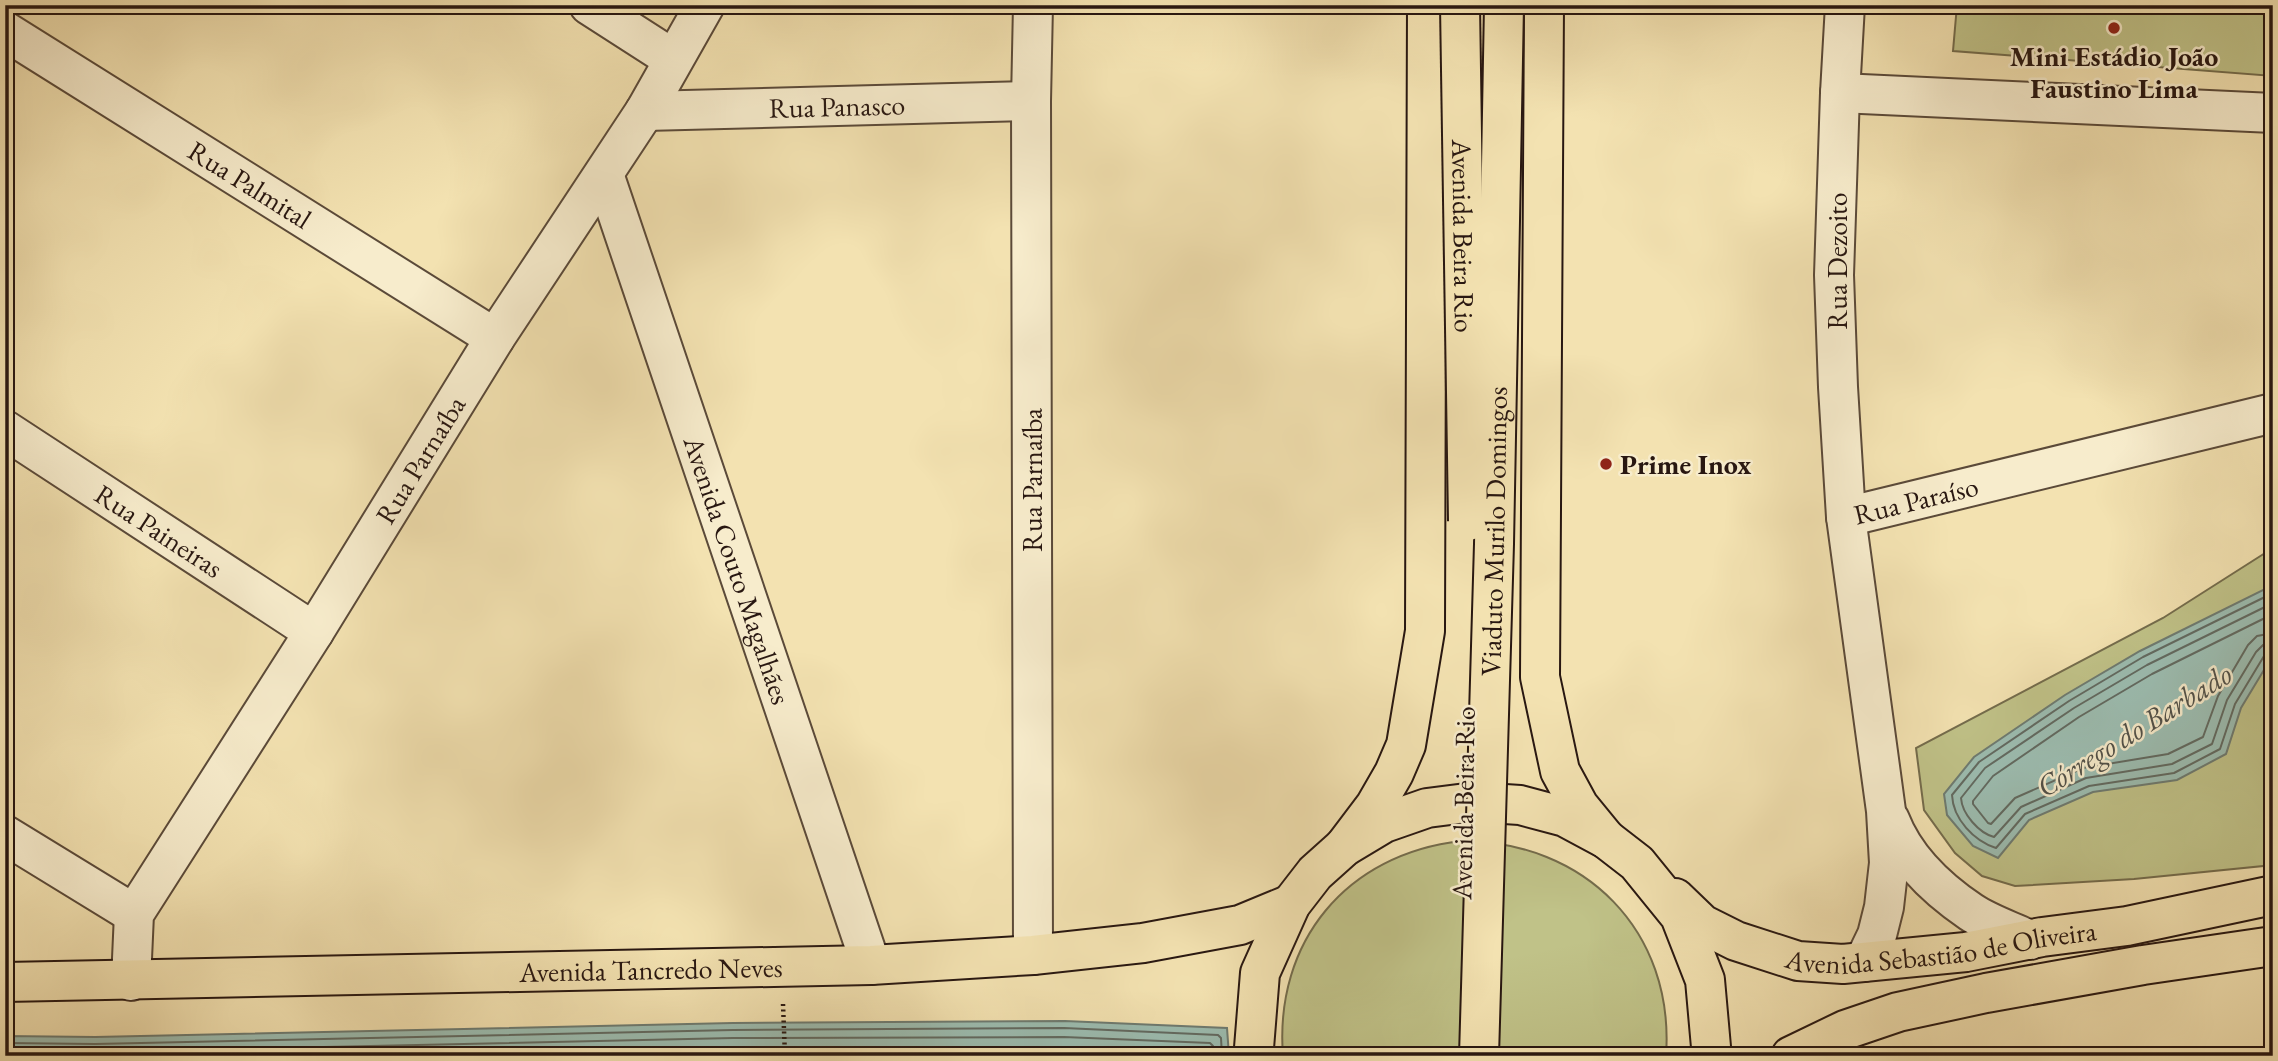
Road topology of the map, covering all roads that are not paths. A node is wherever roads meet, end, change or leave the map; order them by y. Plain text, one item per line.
1 (589, 5) edge
2 (705, 5) edge
3 (1034, 5) edge
4 (1427, 5) edge
5 (1460, 5) edge
6 (1504, 5) edge
7 (1544, 5) edge
8 (1845, 5) edge
9 (5, 31) edge
10 (673, 59) junction
11 (1839, 93) junction
12 (1031, 101) junction
13 (645, 111) junction
14 (2273, 113) edge
15 (604, 174) junction
16 (495, 338) junction
17 (2273, 413) edge
18 (5, 430) edge
19 (1846, 517) junction
20 (314, 632) junction
21 (1886, 811) junction
22 (5, 835) edge
23 (1606, 839) junction
24 (1344, 846) junction
25 (1637, 863) junction
26 (2273, 895) edge
27 (1291, 904) junction
28 (134, 914) junction
29 (2030, 940) junction
30 (2273, 946) edge
31 (1033, 955) junction
32 (1864, 962) junction
33 (870, 965) junction
34 (131, 981) junction
35 (5, 982) edge
36 (1256, 1056) edge
37 (1459, 1056) edge
38 (1479, 1056) edge
39 (1709, 1056) edge
40 (1791, 1056) edge

1 - 10 street
2 - 10 street, Rua Parnaíba
3 - 12 street, Rua Parnaíba
4 - 24 main road, Avenida Beira Rio
5 - 37 main road, Avenida Beira Rio, bridge
6 - 38 main road, Viaduto Murilo Domingos, bridge
7 - 23 main road
8 - 11 street, Rua Dezoito
9 - 16 street, Rua Palmital
10 - 13 street, Rua Parnaíba
11 - 14 street
11 - 19 street, Rua Dezoito
12 - 13 street, Rua Panasco
12 - 31 street, Rua Parnaíba
13 - 15 street, Rua Parnaíba
15 - 16 street, Rua Parnaíba
15 - 33 street, Avenida Couto Magalhães
16 - 20 street, Rua Parnaíba
17 - 19 street, Rua Paraíso
18 - 20 street, Rua Paineiras
19 - 21 street, Rua Paraíso
20 - 28 street, Rua Parnaíba
21 - 29 street, Rua Paraíso
21 - 32 street, Rua Paraíso
22 - 28 street
23 - 24 main road
23 - 25 main road
24 - 27 main road
25 - 32 main road, Avenida Sebastião de Oliveira
25 - 39 main road
26 - 29 main road, Avenida Sebastião de Oliveira
27 - 31 main road, Avenida Tancredo Neves
27 - 36 main road
28 - 34 street
29 - 32 main road, Avenida Sebastião de Oliveira
30 - 40 main road, Avenida Sebastião de Oliveira
31 - 33 main road, Avenida Tancredo Neves
33 - 34 main road, Avenida Tancredo Neves
34 - 35 main road, Avenida Tancredo Neves

